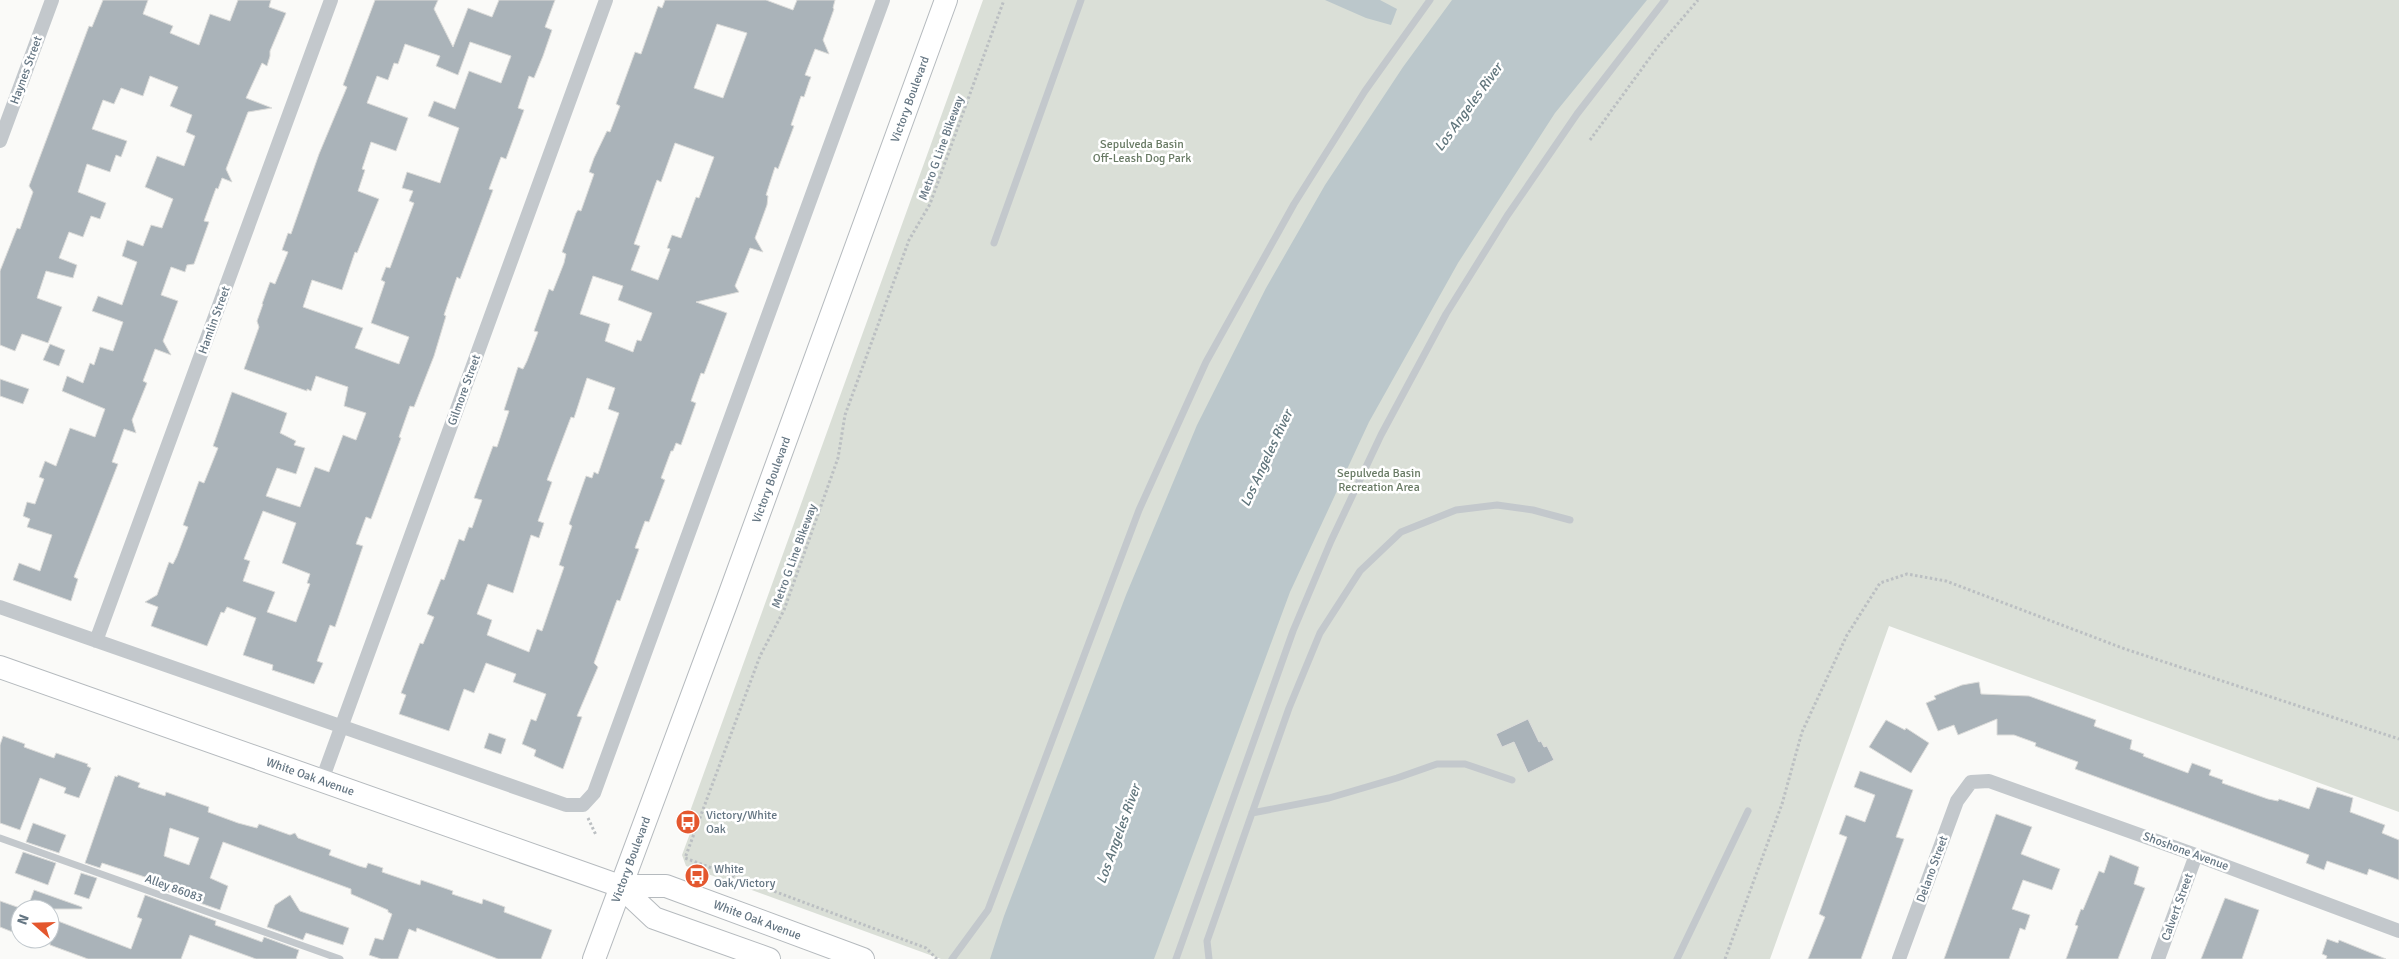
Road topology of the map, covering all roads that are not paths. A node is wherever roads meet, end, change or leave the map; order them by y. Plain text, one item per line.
1 (52, 0) edge
2 (331, 0) edge
3 (606, 0) edge
4 (883, 0) edge
5 (946, 0) edge
6 (1082, 0) edge
7 (1430, 0) edge
8 (1665, 0) edge
9 (0, 141) edge
10 (994, 243) dead end
11 (1570, 520) dead end
12 (0, 607) edge
13 (96, 641) junction
14 (0, 667) edge
15 (342, 727) junction
16 (322, 780) junction
17 (1512, 780) dead end
18 (1971, 782) joint
19 (1748, 811) dead end
20 (1252, 813) junction
21 (0, 838) edge
22 (2196, 855) junction
23 (620, 886) junction
24 (2399, 931) edge
25 (340, 959) edge
26 (594, 959) edge
27 (769, 959) edge
28 (863, 959) edge
29 (952, 959) edge
30 (1176, 959) edge
31 (1209, 959) edge
32 (1677, 959) edge
33 (1899, 959) edge
34 (2158, 959) edge

1 - 9 street, Haynes Street
2 - 13 street, Hamlin Street
3 - 15 street, Gilmore Street
4 - 15 street
5 - 23 main road, Victory Boulevard
6 - 10 lane
7 - 29 lane
8 - 30 lane
11 - 20 lane
12 - 13 street
13 - 15 street
14 - 16 main road, White Oak Avenue
15 - 16 street, Gilmore Street
16 - 23 main road, White Oak Avenue
17 - 20 lane
18 - 22 street, Shoshone Avenue
18 - 33 street, Delano Street
19 - 32 lane
20 - 31 lane
21 - 25 lane, Alley 86083
22 - 24 street, Shoshone Avenue
22 - 34 street, Calvert Street
23 - 26 main road, Victory Boulevard
23 - 27 main road, White Oak Avenue
23 - 28 main road, White Oak Avenue

